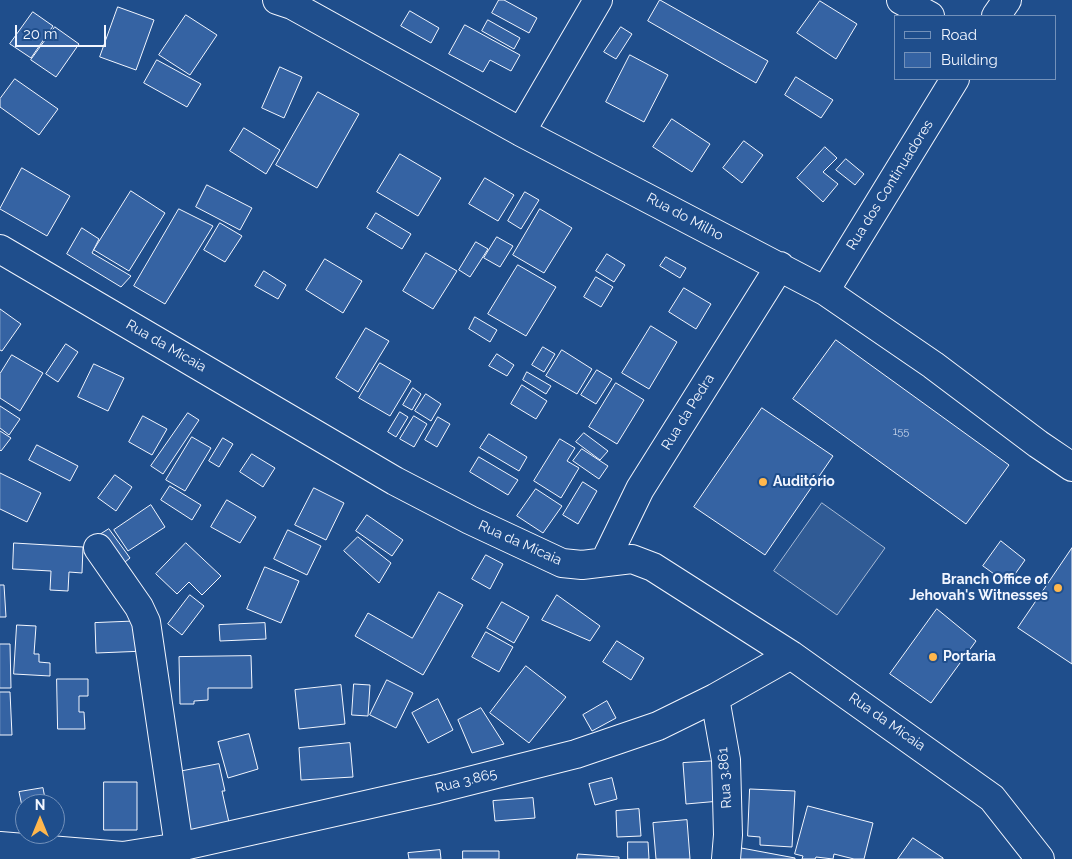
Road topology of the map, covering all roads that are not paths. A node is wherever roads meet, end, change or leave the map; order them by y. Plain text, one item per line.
1 (277, 0) edge
2 (598, 0) edge
3 (901, 0) edge
4 (1007, 0) edge
5 (928, 15) edge
6 (997, 15) edge
7 (954, 80) edge
8 (521, 132) junction
9 (0, 249) edge
10 (780, 266) junction
11 (825, 291) junction
12 (1072, 467) edge
13 (98, 548) dead end
14 (605, 561) junction
15 (791, 655) junction
16 (715, 698) junction
17 (0, 846) edge
18 (179, 847) junction
19 (123, 858) edge
20 (726, 859) edge
21 (1040, 859) edge

1 - 8 street, Rua do Milho
2 - 8 street
3 - 5 street
4 - 6 street
7 - 11 street, Rua dos Continuadores
8 - 10 street, Rua do Milho
9 - 14 street, Rua da Micaia
10 - 11 street, Rua do Milho
10 - 14 street, Rua da Pedra
11 - 12 street, Rua do Milho
13 - 18 street
14 - 15 street, Rua da Micaia
15 - 16 street, Rua 3.865
15 - 21 street, Rua da Micaia
16 - 18 street, Rua 3.865
16 - 20 street, Rua 3.861
17 - 19 street, Rua 3.865
18 - 19 street, Rua 3.865

